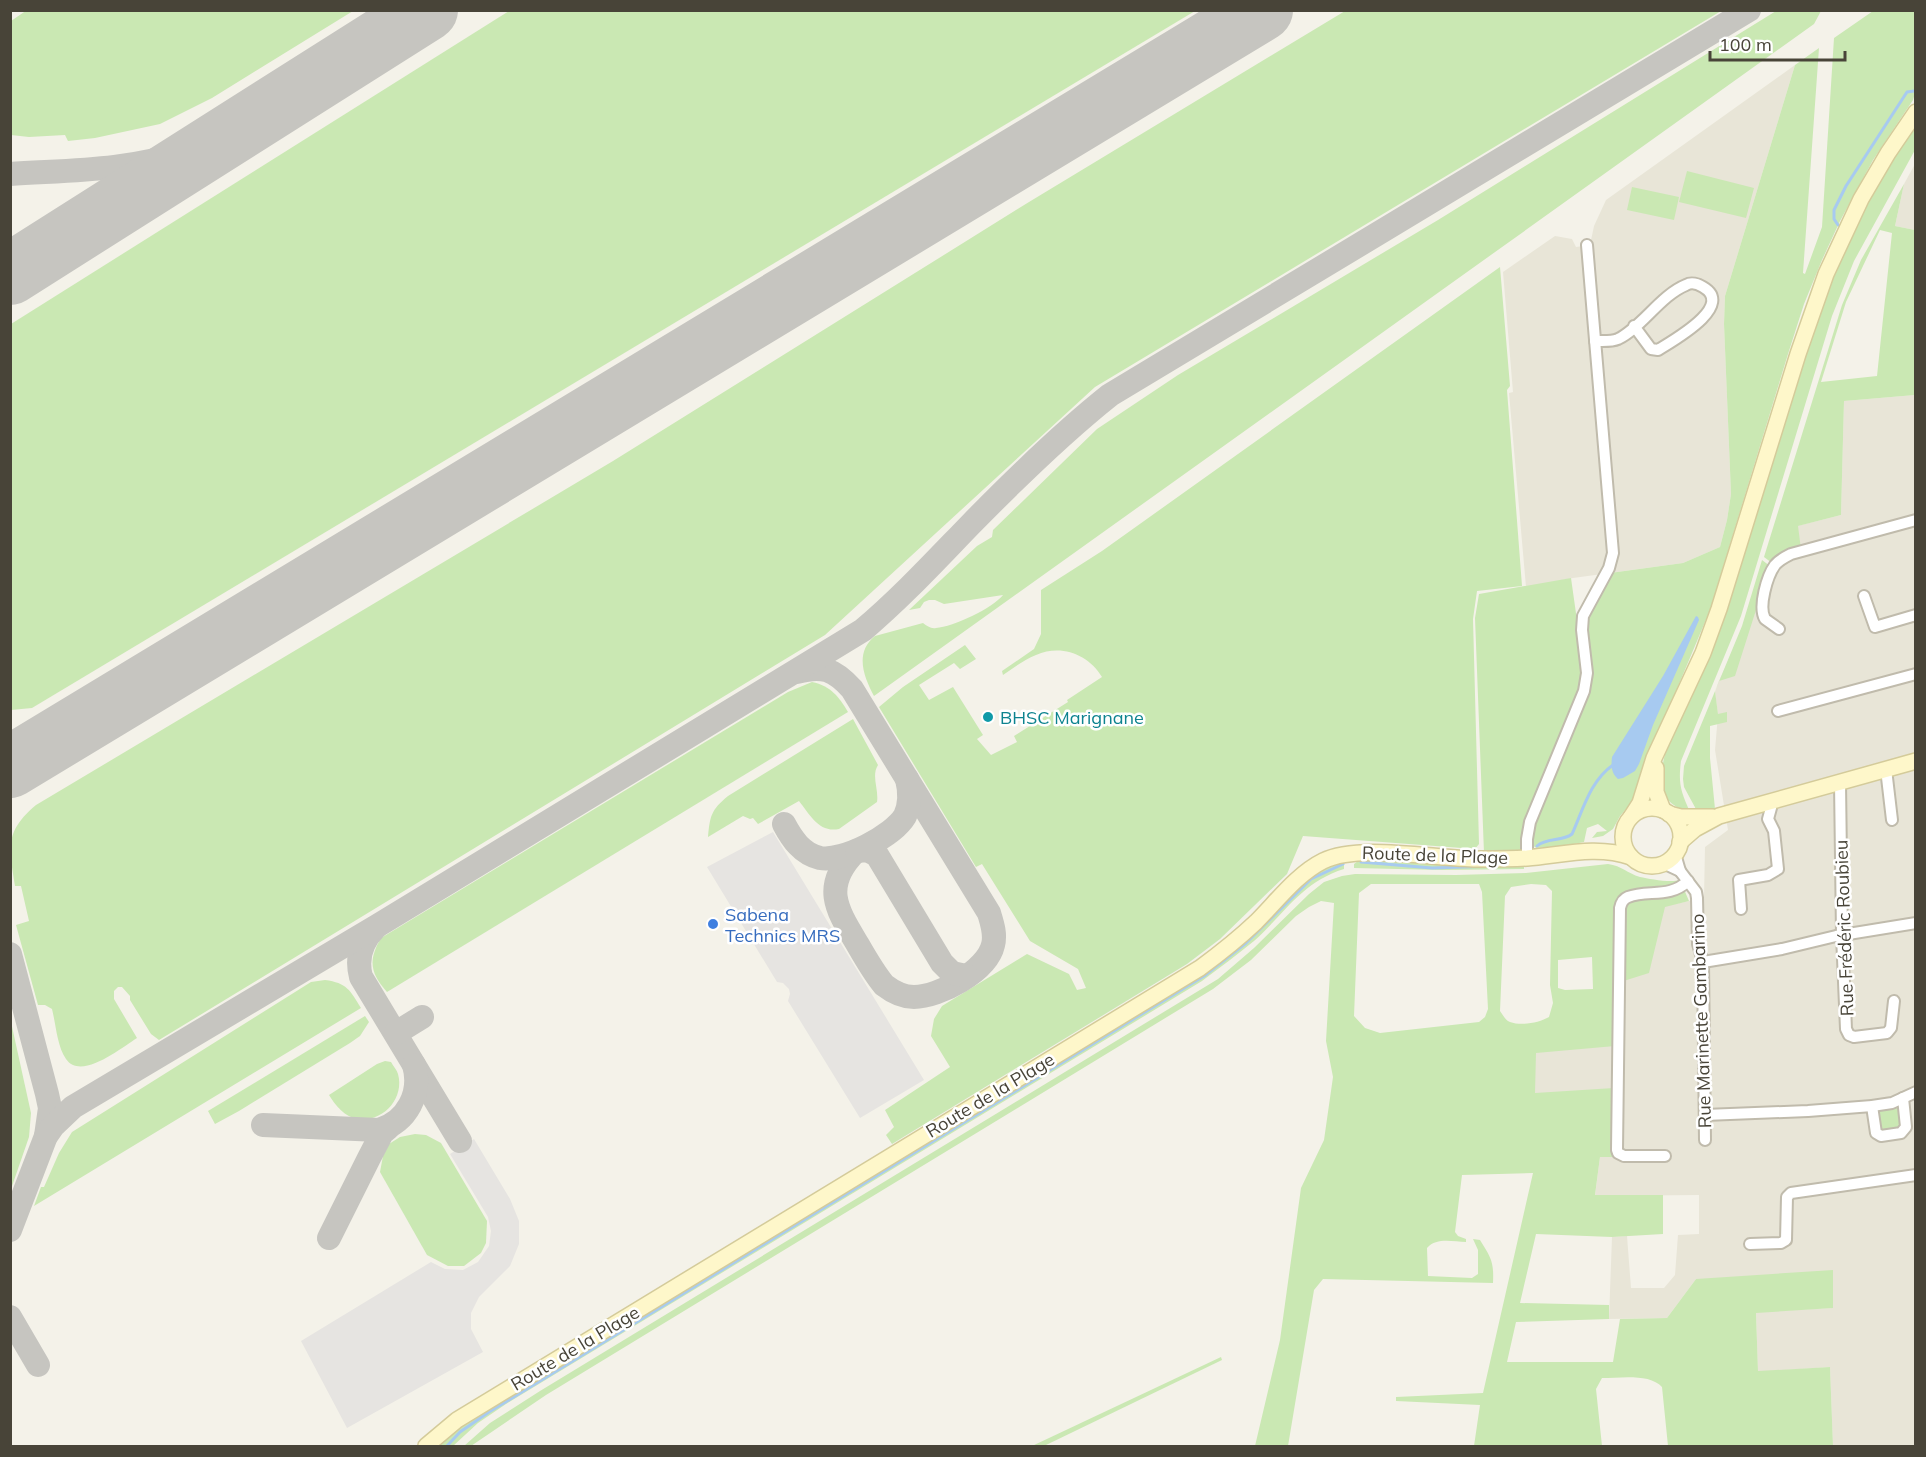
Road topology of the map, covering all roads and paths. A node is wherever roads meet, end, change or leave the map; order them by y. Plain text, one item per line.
1 (1916, 112) edge
2 (1587, 245) dead end
3 (1634, 326) junction
4 (1595, 341) junction
5 (1916, 520) edge
6 (1864, 596) dead end
7 (1916, 615) edge
8 (1779, 629) dead end
9 (1916, 674) edge
10 (1778, 711) dead end
11 (1661, 745) junction
12 (1916, 761) edge
13 (1886, 769) junction
14 (1840, 783) junction
15 (1770, 802) junction
16 (1666, 812) junction
17 (1719, 816) junction
18 (1892, 820) dead end
19 (1627, 824) junction
20 (1577, 852) junction
21 (1673, 853) junction
22 (1631, 857) junction
23 (1527, 858) junction
24 (1688, 881) junction
25 (1741, 909) dead end
26 (1916, 923) edge
27 (1842, 935) junction
28 (1703, 962) junction
29 (1894, 1001) dead end
30 (1916, 1092) edge
31 (1903, 1098) junction
32 (1872, 1106) junction
33 (1705, 1115) junction
34 (1706, 1140) dead end
35 (1665, 1156) dead end
36 (1916, 1175) edge
37 (1750, 1244) dead end
38 (426, 1446) edge

1 - 11 street
2 - 4 street
3 - 3 street
3 - 4 street
4 - 23 street
5 - 8 street
6 - 7 street
9 - 10 street
11 - 16 street
11 - 19 street
12 - 13 street
13 - 14 street
13 - 18 street
14 - 15 street
14 - 27 street, Rue Frédéric Roubieu
15 - 17 street
15 - 25 street
16 - 17 street
16 - 19 street
16 - 21 street
17 - 21 street
19 - 20 street, Route de la Plage
19 - 22 street
20 - 22 street, Route de la Plage
20 - 23 street, Route de la Plage
21 - 22 street
21 - 24 street, Rue Marinette Gambarino
23 - 38 street, Route de la Plage
24 - 28 street, Rue Marinette Gambarino
24 - 35 street
26 - 27 street
27 - 28 street
27 - 29 street, Rue Frédéric Roubieu
28 - 33 street, Rue Marinette Gambarino
30 - 31 street
31 - 32 street
31 - 32 street
32 - 33 street
33 - 34 street, Rue Marinette Gambarino
36 - 37 street

